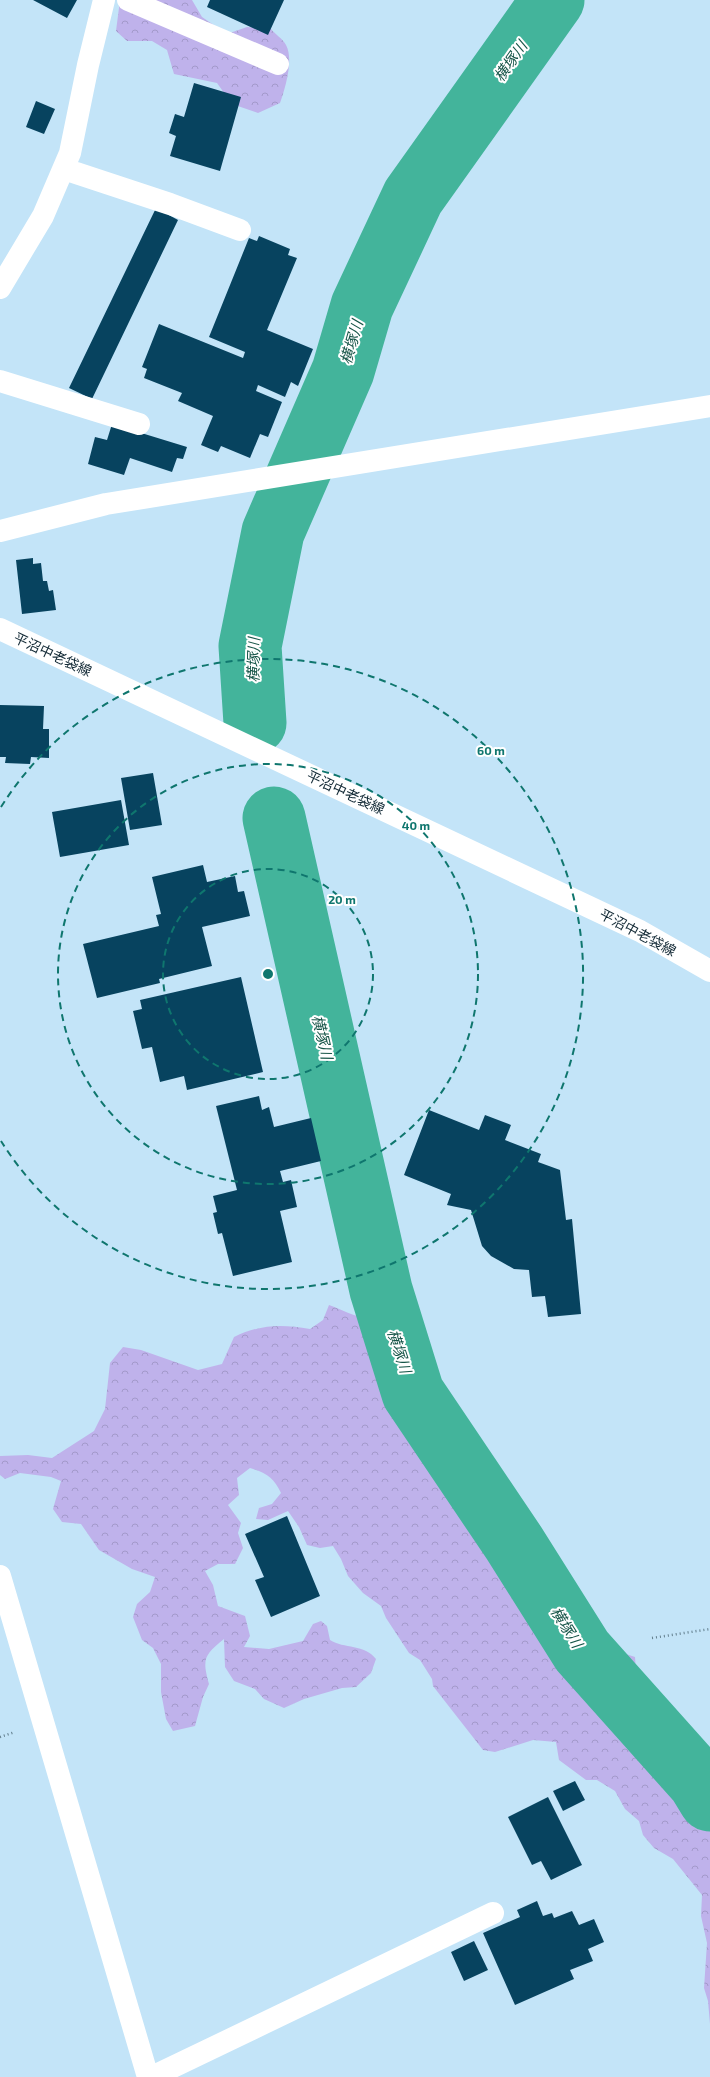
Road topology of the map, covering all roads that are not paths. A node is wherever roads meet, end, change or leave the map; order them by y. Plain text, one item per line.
1 (104, 0) edge
2 (128, 0) edge
3 (278, 64) dead end
4 (64, 169) junction
5 (240, 230) dead end
6 (1, 284) edge
7 (0, 381) edge
8 (710, 406) edge
9 (139, 424) dead end
10 (0, 531) edge
11 (0, 629) edge
12 (710, 971) edge
13 (0, 1576) edge
14 (493, 1913) dead end
15 (148, 2077) edge
16 (152, 2077) edge

1 - 4 street
2 - 3 street
4 - 5 street
4 - 6 street
7 - 9 street
8 - 10 street
11 - 12 street, 平沼中老袋線
13 - 15 street
14 - 16 street

